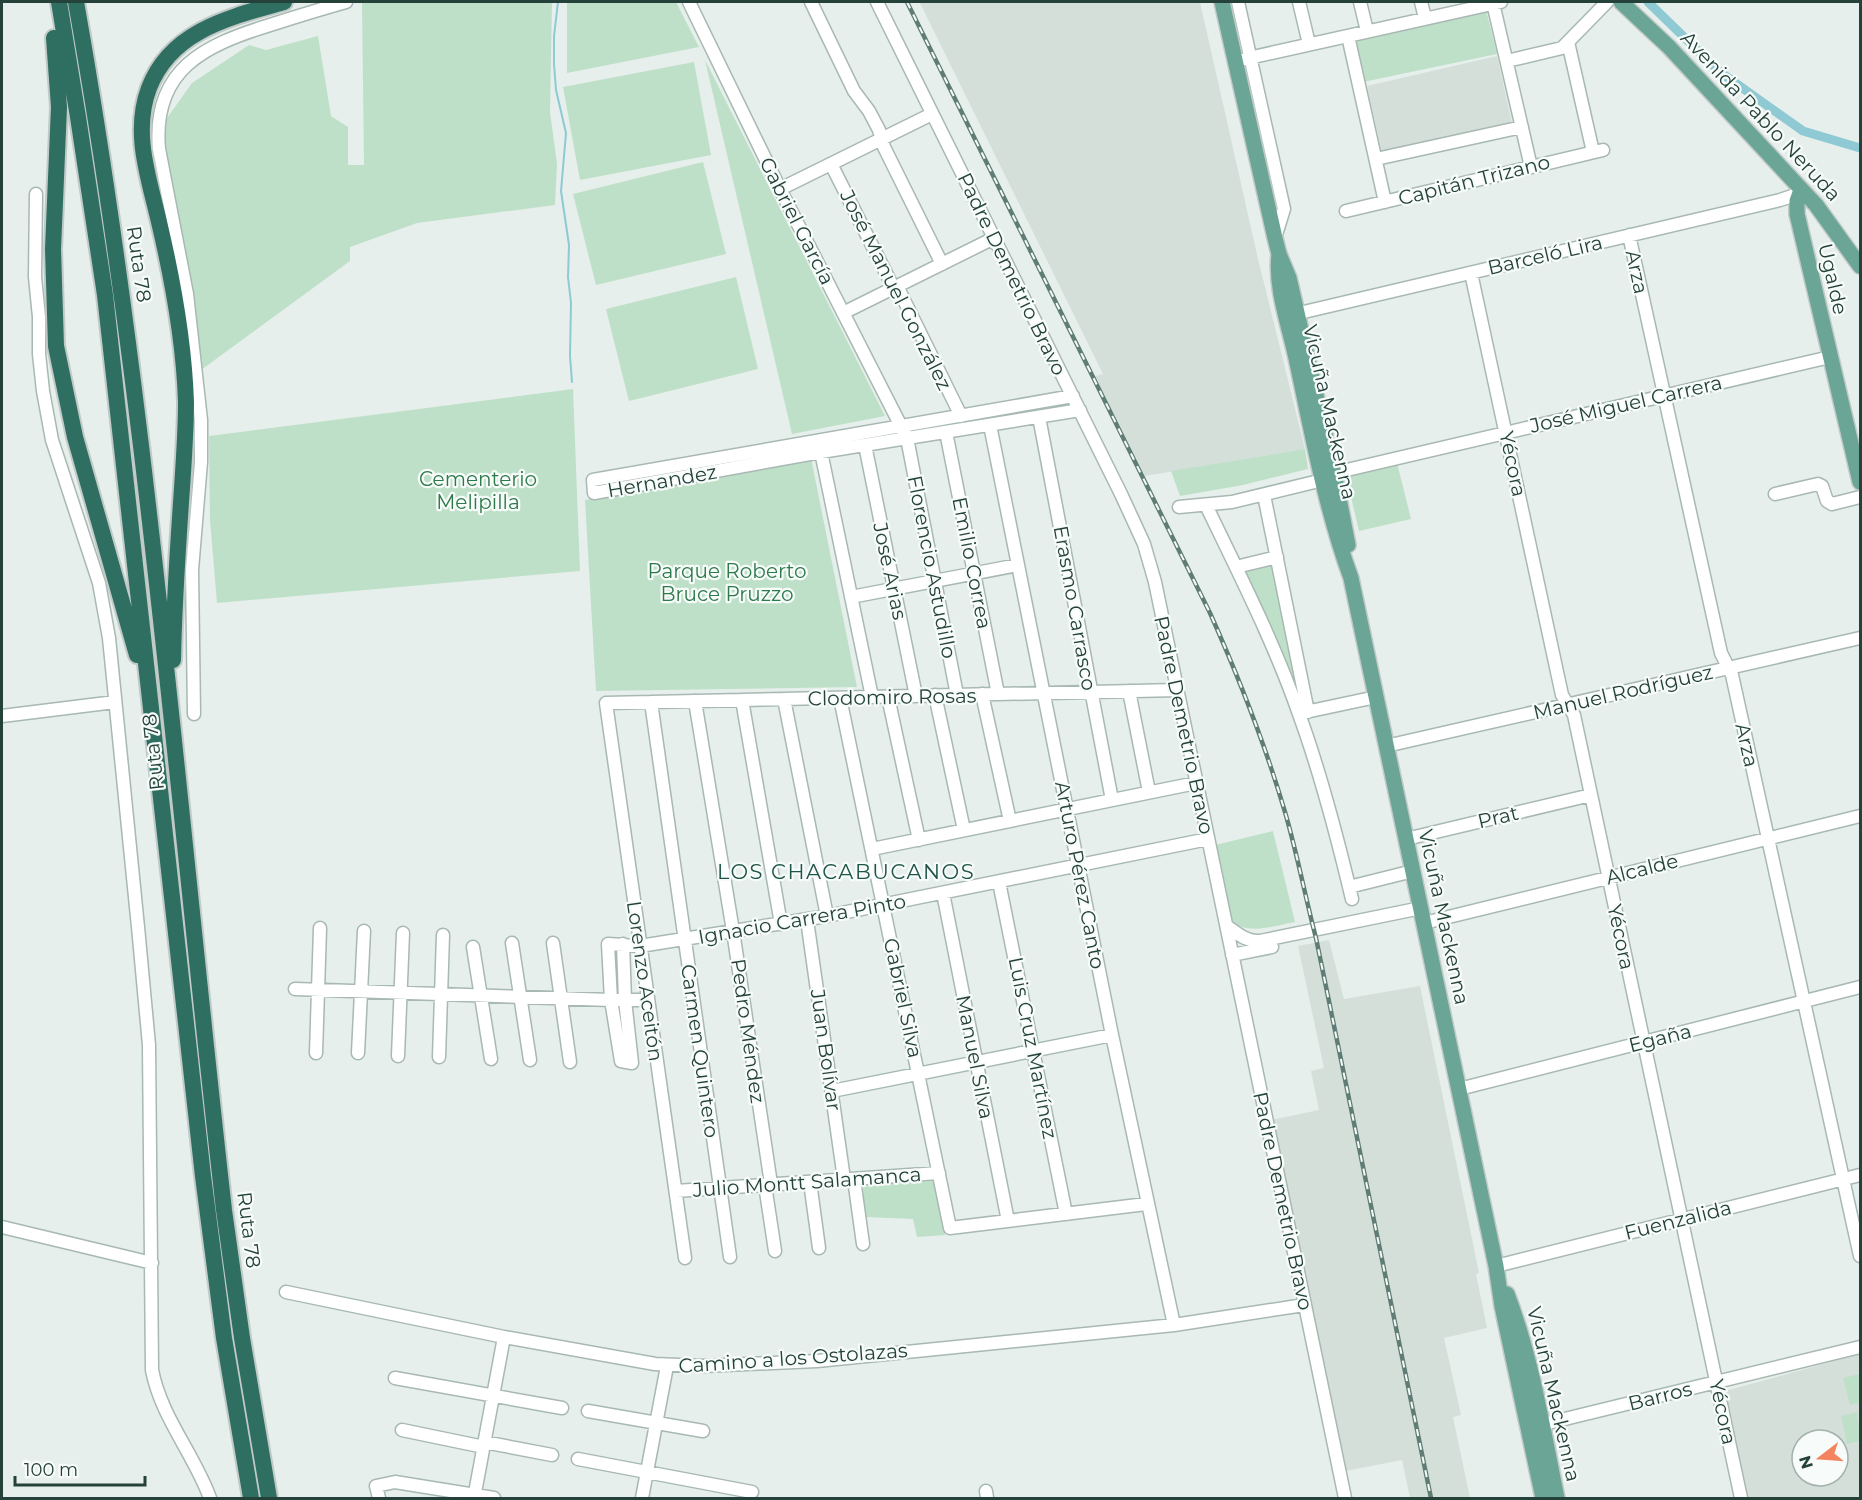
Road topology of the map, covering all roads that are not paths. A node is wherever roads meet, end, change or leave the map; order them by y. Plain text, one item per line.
1 (48, 2) edge
2 (59, 2) edge
3 (76, 2) edge
4 (285, 2) edge
5 (346, 2) edge
6 (689, 2) edge
7 (811, 2) edge
8 (877, 2) edge
9 (1222, 2) edge
10 (1238, 2) edge
11 (1299, 2) edge
12 (1360, 2) edge
13 (1421, 2) edge
14 (1497, 2) edge
15 (1607, 2) edge
16 (1621, 2) edge
17 (1425, 18) junction
18 (1367, 32) junction
19 (1348, 36) junction
20 (1568, 42) junction
21 (1309, 44) junction
22 (1243, 59) junction
23 (1507, 61) junction
24 (932, 114) junction
25 (1522, 127) junction
26 (882, 139) junction
27 (1376, 159) junction
28 (831, 164) junction
29 (1532, 167) junction
30 (780, 189) junction
31 (1801, 190) junction
32 (36, 194) dead end
33 (1385, 202) junction
34 (1346, 211) dead end
35 (1629, 236) junction
36 (994, 238) junction
37 (1275, 238) junction
38 (942, 264) junction
39 (1860, 266) edge
40 (1471, 273) junction
41 (895, 287) junction
42 (843, 313) junction
43 (1292, 315) junction
44 (1830, 357) junction
45 (1664, 395) junction
46 (1073, 396) junction
47 (1080, 410) junction
48 (961, 416) junction
49 (1039, 417) junction
50 (990, 425) junction
51 (905, 432) junction
52 (946, 432) junction
53 (1506, 433) junction
54 (865, 445) junction
55 (821, 452) junction
56 (1328, 476) junction
57 (1860, 480) edge
58 (1775, 494) dead end
59 (1264, 495) junction
60 (1860, 497) edge
61 (1206, 505) junction
62 (1179, 507) dead end
63 (1277, 556) junction
64 (1018, 565) junction
65 (1236, 567) junction
66 (974, 573) junction
67 (935, 581) junction
68 (894, 589) junction
69 (851, 597) junction
70 (1860, 638) edge
71 (1728, 668) junction
72 (1177, 690) junction
73 (1129, 691) junction
74 (1091, 692) junction
75 (1044, 693) junction
76 (982, 694) junction
77 (998, 694) junction
78 (935, 695) junction
79 (957, 695) junction
80 (916, 696) junction
81 (873, 697) junction
82 (888, 697) junction
83 (1376, 697) junction
84 (840, 698) junction
85 (784, 699) junction
86 (742, 700) junction
87 (695, 701) junction
88 (115, 702) junction
89 (651, 702) junction
90 (606, 704) joint
91 (1568, 705) junction
92 (1304, 713) junction
93 (194, 714) dead end
94 (2, 716) edge
95 (155, 739) junction
96 (1386, 747) junction
97 (175, 757) junction
98 (1196, 783) junction
99 (1149, 792) junction
100 (1591, 795) junction
101 (1112, 800) junction
102 (1066, 809) junction
103 (1860, 816) edge
104 (1010, 821) junction
105 (964, 830) junction
106 (1768, 838) junction
107 (1208, 839) junction
108 (1406, 839) junction
109 (919, 840) junction
110 (872, 849) junction
111 (1078, 866) junction
112 (1413, 871) junction
113 (1608, 877) junction
114 (999, 882) junction
115 (942, 893) junction
116 (884, 905) junction
117 (1422, 915) junction
118 (827, 916) junction
119 (807, 920) junction
120 (781, 924) junction
121 (1228, 927) junction
122 (320, 928) dead end
123 (364, 931) dead end
124 (733, 931) junction
125 (403, 933) dead end
126 (443, 935) dead end
127 (685, 939) junction
128 (512, 943) dead end
129 (554, 943) dead end
130 (623, 944) junction
131 (640, 946) junction
132 (473, 947) dead end
133 (1232, 955) junction
134 (1860, 987) edge
135 (295, 989) dead end
136 (318, 990) junction
137 (361, 992) junction
138 (400, 993) junction
139 (441, 994) junction
140 (481, 996) junction
141 (521, 997) junction
142 (561, 998) junction
143 (611, 1000) junction
144 (626, 1000) junction
145 (648, 1000) junction
146 (1804, 1002) junction
147 (1112, 1035) junction
148 (1643, 1042) junction
149 (1033, 1051) junction
150 (316, 1053) dead end
151 (358, 1053) dead end
152 (398, 1056) dead end
153 (439, 1057) dead end
154 (491, 1059) dead end
155 (530, 1060) dead end
156 (570, 1062) dead end
157 (976, 1062) junction
158 (918, 1074) junction
159 (1459, 1089) junction
160 (832, 1091) junction
161 (939, 1173) junction
162 (1860, 1174) edge
163 (849, 1179) junction
164 (1843, 1179) junction
165 (810, 1182) junction
166 (768, 1184) junction
167 (720, 1188) junction
168 (676, 1191) junction
169 (1146, 1204) junction
170 (1066, 1214) junction
171 (1680, 1219) junction
172 (1008, 1221) junction
173 (2, 1227) edge
174 (863, 1244) dead end
175 (819, 1248) dead end
176 (775, 1251) dead end
177 (1860, 1256) edge
178 (730, 1257) dead end
179 (685, 1258) dead end
180 (152, 1263) junction
181 (1496, 1266) junction
182 (286, 1292) dead end
183 (1304, 1305) junction
184 (1174, 1325) junction
185 (504, 1337) junction
186 (1860, 1347) edge
187 (667, 1366) junction
188 (395, 1378) dead end
189 (1716, 1382) junction
190 (493, 1395) junction
191 (562, 1408) dead end
192 (588, 1411) dead end
193 (656, 1423) junction
194 (1535, 1426) junction
195 (402, 1430) dead end
196 (703, 1431) dead end
197 (484, 1445) junction
198 (552, 1455) dead end
199 (578, 1459) dead end
200 (647, 1472) junction
201 (752, 1492) dead end
202 (474, 1497) edge
203 (210, 1498) edge
204 (251, 1498) edge
205 (269, 1498) edge
206 (379, 1498) edge
207 (494, 1498) edge
208 (642, 1498) edge
209 (1345, 1498) edge
210 (1543, 1498) edge
211 (1557, 1498) edge
212 (1741, 1498) edge

1 - 95 highway
2 - 95 highway, Ruta 78
3 - 97 highway, Ruta 78
4 - 97 highway
5 - 93 street
6 - 30 street, Gabriel García
7 - 26 street
8 - 24 street, Padre Demetrio Bravo
9 - 22 main road, Vicuña Mackenna
10 - 22 street, Vicuña Mackenna
11 - 21 street
12 - 18 street
13 - 17 street
14 - 17 street
14 - 23 street
15 - 20 street
16 - 31 main road, Avenida Pablo Neruda
17 - 18 street
18 - 19 street
19 - 21 street
19 - 27 street
20 - 23 street
20 - 29 street, Capitán Trizano
21 - 22 street
22 - 37 main road, Vicuña Mackenna
22 - 37 street, Vicuña Mackenna
23 - 25 street
24 - 26 street
24 - 36 street, Padre Demetrio Bravo
25 - 27 street
25 - 29 street
26 - 28 street
26 - 38 street
27 - 33 street
28 - 30 street
28 - 41 street, José Manuel González
29 - 33 street, Capitán Trizano
30 - 42 street, Gabriel García
31 - 35 street, Barceló Lira
31 - 39 main road, Avenida Pablo Neruda
31 - 44 main road, Ugalde
32 - 88 street
33 - 34 street, Capitán Trizano
35 - 40 street, Barceló Lira
35 - 45 street, Arza
36 - 38 street
36 - 46 street, Padre Demetrio Bravo
37 - 43 main road, Vicuña Mackenna
38 - 41 street
40 - 43 street, Barceló Lira
40 - 53 street, Yécora
41 - 42 street
41 - 48 street, José Manuel González
42 - 51 street, Gabriel García
43 - 56 main road, Vicuña Mackenna
44 - 45 street, José Miguel Carrera
44 - 57 main road, Ugalde
45 - 53 street, José Miguel Carrera
45 - 71 street, Arza
46 - 47 street, Padre Demetrio Bravo
46 - 48 street, Hernandez
47 - 49 street, Hernandez
47 - 72 street, Padre Demetrio Bravo
48 - 51 street, Hernandez
49 - 50 street, Hernandez
49 - 74 street, Erasmo Carrasco
50 - 52 street, Hernandez
50 - 64 street, Arturo Pérez Canto
51 - 52 street, Hernandez
51 - 54 street, Hernandez
51 - 55 street, Hernandez
51 - 67 street, Florencio Astudillo
52 - 66 street, Emilio Correa
53 - 56 street, José Miguel Carrera
53 - 91 street, Yécora
54 - 55 street, Hernandez
54 - 68 street, José Arias
55 - 69 street
56 - 59 street, José Miguel Carrera
56 - 83 main road, Vicuña Mackenna
58 - 60 street
59 - 61 street, José Miguel Carrera
59 - 63 street
61 - 62 street, José Miguel Carrera
61 - 65 street
63 - 65 street
63 - 92 street
64 - 66 street
64 - 75 street, Arturo Pérez Canto
65 - 92 street
66 - 67 street
66 - 77 street, Emilio Correa
67 - 68 street
67 - 79 street, Florencio Astudillo
68 - 69 street
68 - 80 street, José Arias
69 - 81 street
70 - 71 street, Manuel Rodríguez
71 - 91 street, Manuel Rodríguez
71 - 106 street, Arza
72 - 73 street, Clodomiro Rosas
72 - 98 street, Padre Demetrio Bravo
73 - 74 street, Clodomiro Rosas
73 - 99 street
74 - 75 street, Clodomiro Rosas
74 - 101 street, Erasmo Carrasco
75 - 77 street, Clodomiro Rosas
75 - 102 street, Arturo Pérez Canto
76 - 77 street, Clodomiro Rosas
76 - 79 street, Clodomiro Rosas
76 - 104 street
78 - 79 street, Clodomiro Rosas
78 - 80 street, Clodomiro Rosas
78 - 105 street
80 - 82 street, Clodomiro Rosas
81 - 82 street, Clodomiro Rosas
81 - 84 street, Clodomiro Rosas
82 - 109 street
83 - 92 street
83 - 96 main road, Vicuña Mackenna
84 - 85 street, Clodomiro Rosas
84 - 110 street, Gabriel Silva
85 - 86 street, Clodomiro Rosas
85 - 118 street
86 - 87 street, Clodomiro Rosas
86 - 120 street
87 - 89 street, Clodomiro Rosas
87 - 124 street, Pedro Méndez
88 - 94 street
88 - 180 street
89 - 90 street, Clodomiro Rosas
89 - 127 street, Carmen Quintero
90 - 131 street, Lorenzo Aceitón
91 - 96 street, Manuel Rodríguez
91 - 100 street, Yécora
92 - 112 street
95 - 204 highway, Ruta 78
96 - 108 main road, Vicuña Mackenna
97 - 205 highway, Ruta 78
98 - 99 street
98 - 107 street, Padre Demetrio Bravo
99 - 101 street
100 - 108 street, Prat
100 - 113 street, Yécora
101 - 102 street
102 - 104 street
102 - 111 street, Arturo Pérez Canto
103 - 106 street, Alcalde
104 - 105 street
105 - 109 street
106 - 113 street, Alcalde
106 - 146 street, Arza
107 - 111 street, Ignacio Carrera Pinto
107 - 121 street, Padre Demetrio Bravo
108 - 112 main road, Vicuña Mackenna
109 - 110 street
110 - 116 street, Gabriel Silva
111 - 114 street, Ignacio Carrera Pinto
111 - 147 street, Arturo Pérez Canto
112 - 117 main road, Vicuña Mackenna
113 - 117 street, Alcalde
113 - 148 street, Yécora
114 - 115 street, Ignacio Carrera Pinto
114 - 149 street, Luis Cruz Martínez
115 - 116 street, Ignacio Carrera Pinto
115 - 157 street, Manuel Silva
116 - 118 street, Ignacio Carrera Pinto
116 - 158 street, Gabriel Silva
117 - 121 street, Alcalde
117 - 133 street, Alcalde
117 - 159 main road, Vicuña Mackenna
118 - 119 street, Ignacio Carrera Pinto
119 - 120 street, Ignacio Carrera Pinto
119 - 160 street, Juan Bolívar
120 - 124 street, Ignacio Carrera Pinto
121 - 133 street, Padre Demetrio Bravo
122 - 136 street
123 - 137 street
124 - 127 street, Ignacio Carrera Pinto
124 - 166 street, Pedro Méndez
125 - 138 street
126 - 139 street
127 - 131 street, Ignacio Carrera Pinto
127 - 167 street, Carmen Quintero
128 - 141 street
129 - 142 street
130 - 131 street, Ignacio Carrera Pinto
130 - 143 street, Ignacio Carrera Pinto
130 - 144 street
131 - 145 street, Lorenzo Aceitón
132 - 140 street
133 - 183 street, Padre Demetrio Bravo
134 - 146 street, Egaña
135 - 136 street
136 - 137 street
136 - 150 street
137 - 138 street
137 - 151 street
138 - 139 street
138 - 152 street
139 - 140 street
139 - 153 street
140 - 141 street
140 - 154 street
141 - 142 street
141 - 155 street
142 - 143 street
142 - 156 street
143 - 144 street
143 - 144 street
144 - 145 street
145 - 168 street, Lorenzo Aceitón
146 - 148 street, Egaña
146 - 164 street, Arza
147 - 149 street
147 - 169 street, Arturo Pérez Canto
148 - 159 street, Egaña
148 - 171 street, Yécora
149 - 157 street
149 - 170 street, Luis Cruz Martínez
157 - 158 street
157 - 172 street, Manuel Silva
158 - 160 street
158 - 161 street, Gabriel Silva
159 - 181 main road, Vicuña Mackenna
160 - 163 street, Juan Bolívar
161 - 163 street, Julio Montt Salamanca
161 - 172 street, Gabriel Silva
162 - 164 street, Fuenzalida
163 - 165 street, Julio Montt Salamanca
163 - 174 street, Juan Bolívar
164 - 171 street, Fuenzalida
164 - 177 street, Arza
165 - 166 street, Julio Montt Salamanca
165 - 175 street
166 - 167 street, Julio Montt Salamanca
166 - 176 street, Pedro Méndez
167 - 168 street, Julio Montt Salamanca
167 - 178 street, Carmen Quintero
168 - 179 street, Lorenzo Aceitón
169 - 170 street
169 - 184 street, Arturo Pérez Canto
170 - 172 street
171 - 181 street, Fuenzalida
171 - 189 street, Yécora
173 - 180 street
180 - 203 street
181 - 194 main road, Vicuña Mackenna
182 - 185 street, Camino a los Ostolazas
183 - 184 street, Camino a los Ostolazas
183 - 209 street, Padre Demetrio Bravo
184 - 187 street, Camino a los Ostolazas
185 - 187 street, Camino a los Ostolazas
185 - 190 street
186 - 189 street, Barros
187 - 193 street
188 - 190 street
189 - 194 street, Barros
189 - 212 street, Yécora
190 - 191 street
190 - 197 street
192 - 193 street
193 - 196 street
193 - 200 street
194 - 210 main road, Vicuña Mackenna
194 - 211 main road, Vicuña Mackenna
195 - 197 street
197 - 198 street
197 - 202 street
199 - 200 street
200 - 201 street
200 - 208 street
202 - 206 street
202 - 207 street

